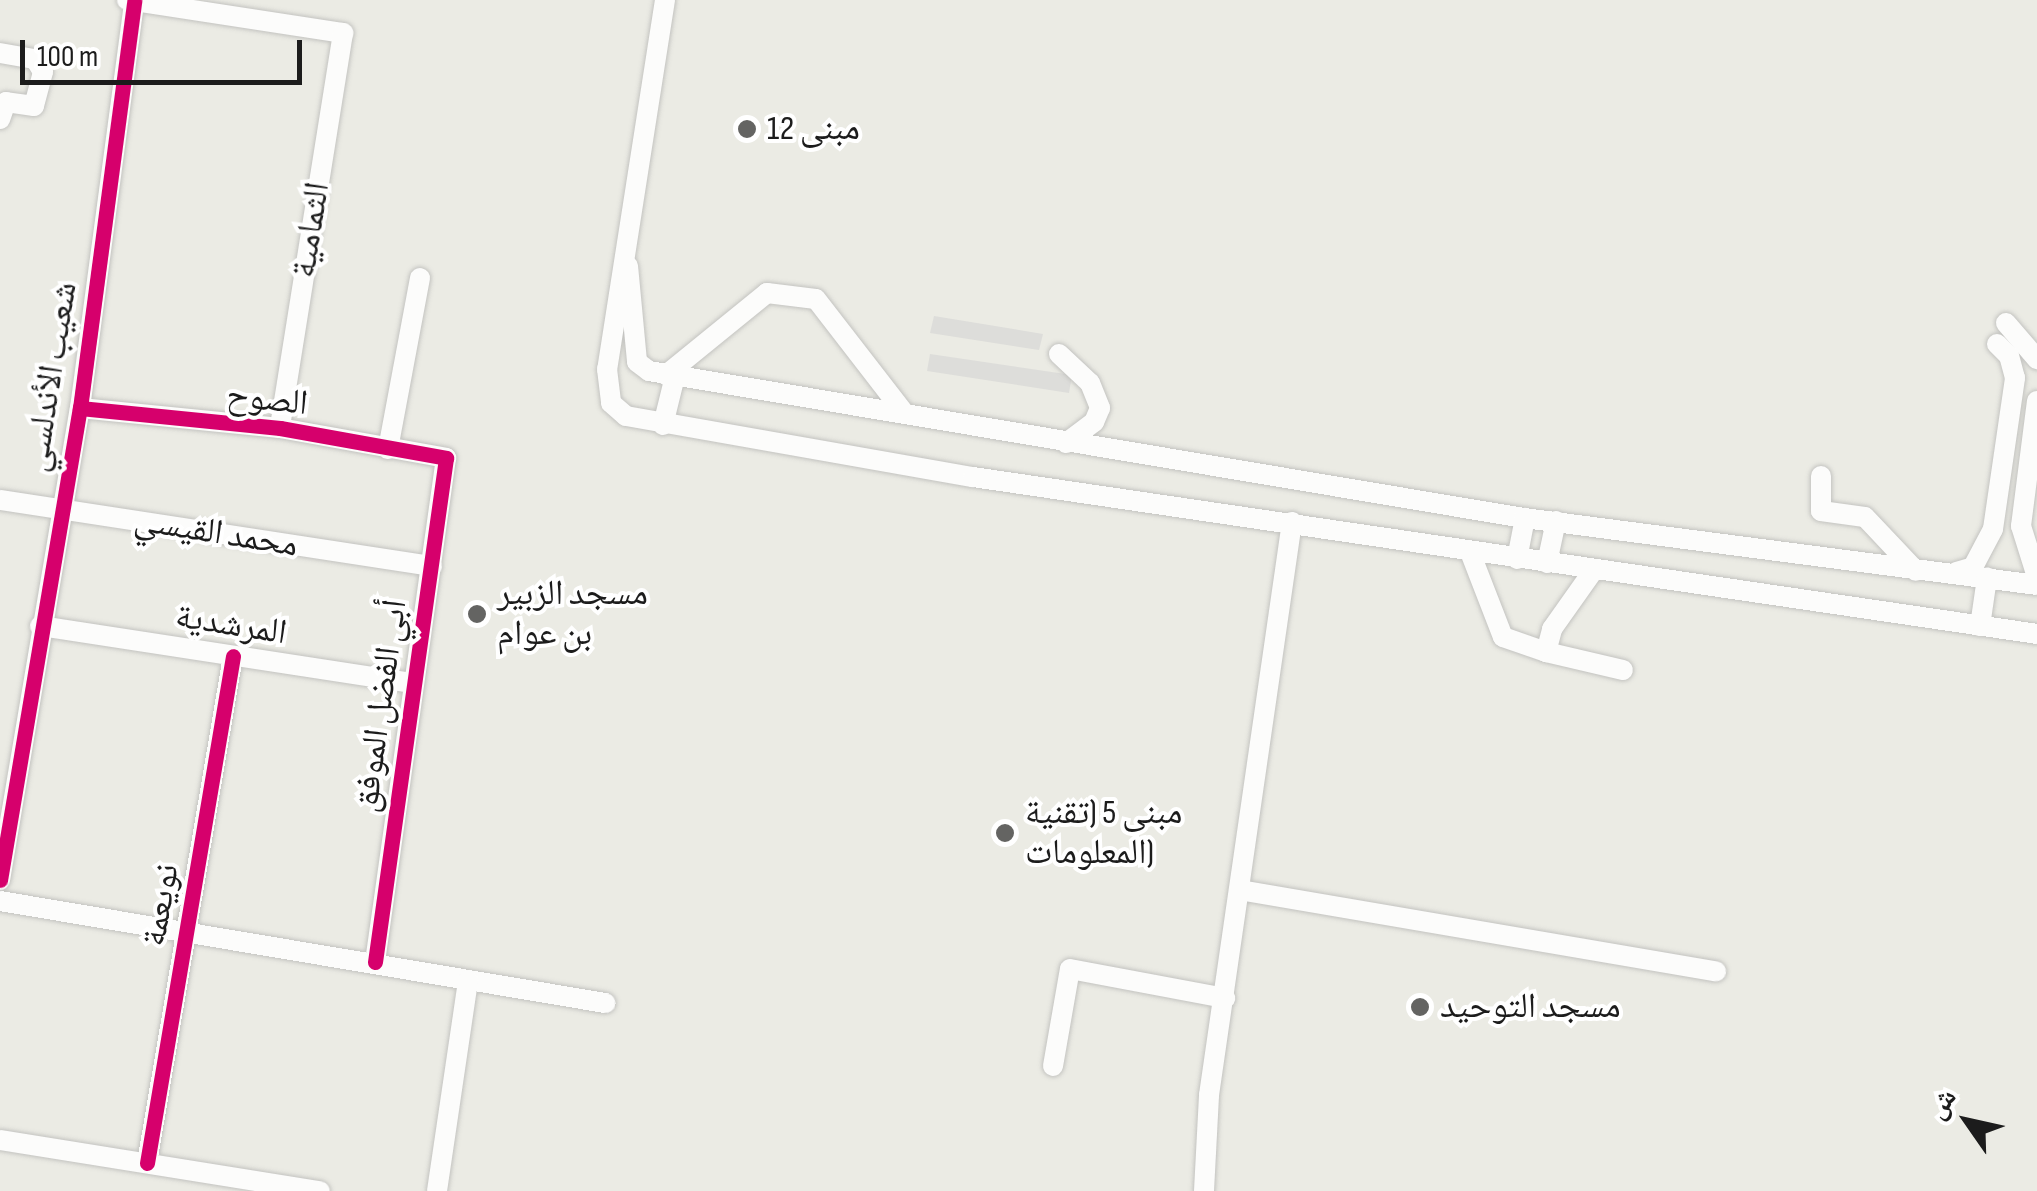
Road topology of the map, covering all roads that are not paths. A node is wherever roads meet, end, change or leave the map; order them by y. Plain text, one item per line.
1 (665, 0) edge
2 (131, 1) edge
3 (0, 53) edge
4 (0, 119) edge
5 (626, 228) junction
6 (420, 278) dead end
7 (2006, 322) dead end
8 (1996, 344) dead end
9 (1059, 354) dead end
10 (2037, 358) edge
11 (670, 376) junction
12 (2037, 401) edge
13 (80, 408) junction
14 (906, 414) junction
15 (663, 426) junction
16 (280, 428) junction
17 (1066, 444) junction
18 (388, 449) junction
19 (446, 458) joint
20 (1821, 476) dead end
21 (0, 500) edge
22 (59, 508) junction
23 (1524, 518) junction
24 (1292, 522) junction
25 (1556, 522) junction
26 (1470, 552) junction
27 (1517, 559) junction
28 (1547, 564) junction
29 (432, 566) junction
30 (1593, 570) junction
31 (1916, 570) junction
32 (1954, 573) junction
33 (2037, 577) edge
34 (1993, 578) junction
35 (2037, 585) edge
36 (40, 626) junction
37 (1986, 626) junction
38 (2037, 634) edge
39 (1546, 652) junction
40 (232, 656) junction
41 (1624, 670) dead end
42 (413, 683) junction
43 (0, 880) edge
44 (1240, 890) junction
45 (0, 901) edge
46 (187, 932) junction
47 (375, 962) junction
48 (1716, 971) dead end
49 (468, 980) junction
50 (1224, 998) junction
51 (605, 1004) dead end
52 (1053, 1066) dead end
53 (0, 1140) edge
54 (146, 1163) junction
55 (235, 1185) edge
56 (320, 1191) edge
57 (437, 1191) edge
58 (1204, 1191) edge

1 - 5 street
2 - 13 street, شعيب الأندلسي
2 - 16 street, الثمامية
3 - 4 street
5 - 11 street
5 - 15 street
6 - 18 street
7 - 10 street
8 - 32 street
9 - 17 street
11 - 14 street
11 - 14 street
11 - 15 street
12 - 33 street
13 - 16 street, الصوح
13 - 22 street, شعيب الأندلسي
14 - 17 street
15 - 24 street
16 - 18 street, الصوح
17 - 23 street
18 - 19 street, الصوح
19 - 29 street, أبي الفضل الموفق
20 - 31 street
21 - 22 street, محمد القيسي
22 - 29 street, محمد القيسي
22 - 36 street, شعيب الأندلسي
23 - 25 street
23 - 27 street
24 - 26 street
24 - 44 street
25 - 28 street
25 - 31 street
26 - 27 street
26 - 39 street
27 - 28 street
28 - 30 street
29 - 42 street, أبي الفضل الموفق
30 - 37 street
30 - 39 street
31 - 32 street
32 - 34 street
34 - 35 street
34 - 37 street
36 - 40 street, المرشدية
36 - 43 street, شعيب الأندلسي
37 - 38 street
39 - 41 street
40 - 42 street, المرشدية
40 - 46 street, نويعمة
42 - 47 street, أبي الفضل الموفق
44 - 48 street
44 - 50 street
45 - 46 street
46 - 47 street
46 - 54 street, نويعمة
47 - 49 street
49 - 51 street
49 - 57 street
50 - 52 street
50 - 58 street
53 - 54 street
54 - 55 street
55 - 56 street

